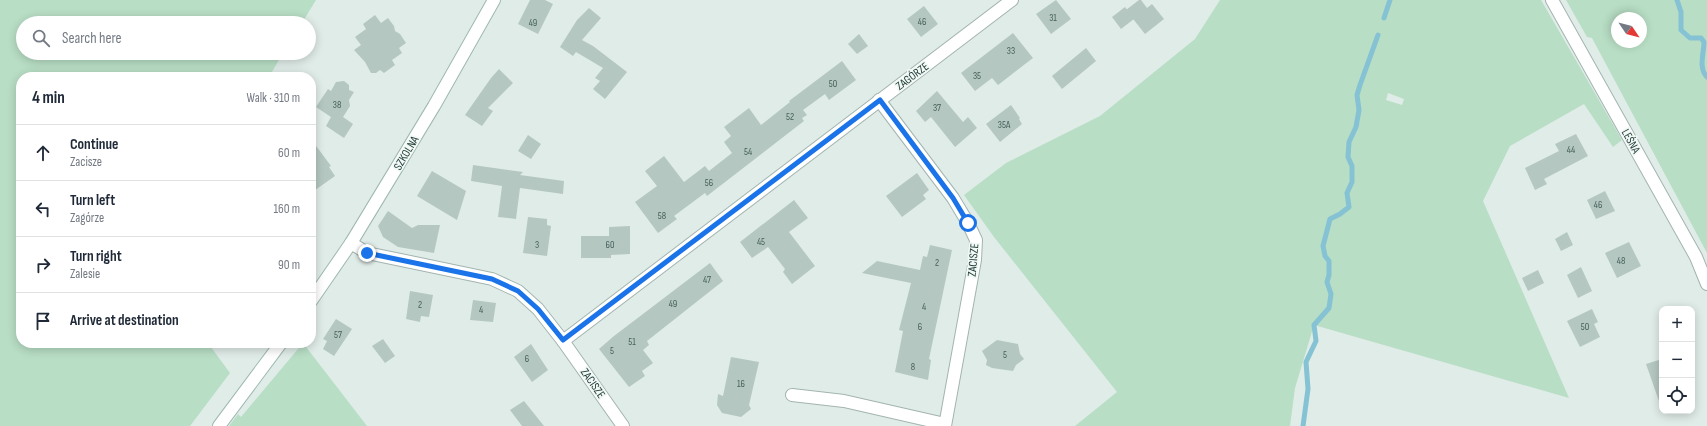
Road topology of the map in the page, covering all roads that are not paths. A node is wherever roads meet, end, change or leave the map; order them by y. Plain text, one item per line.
1 (494, 0) edge
2 (1012, 0) edge
3 (1552, 0) edge
4 (880, 100) junction
5 (351, 243) junction
6 (1707, 284) edge
7 (316, 294) edge
8 (563, 340) junction
9 (277, 348) edge
10 (792, 395) dead end
11 (945, 425) edge
12 (219, 426) edge
13 (623, 426) edge

1 - 5 street, SZKOLNA
2 - 4 street, ZAGÓRZE
3 - 6 street, LEŚNA
4 - 8 street, ZAGÓRZE
4 - 11 street, ZACISZE
5 - 7 street, SZKOLNA
5 - 8 street, ZACISZE
8 - 13 street, ZACISZE
9 - 12 street
10 - 11 street, ZACISZE

